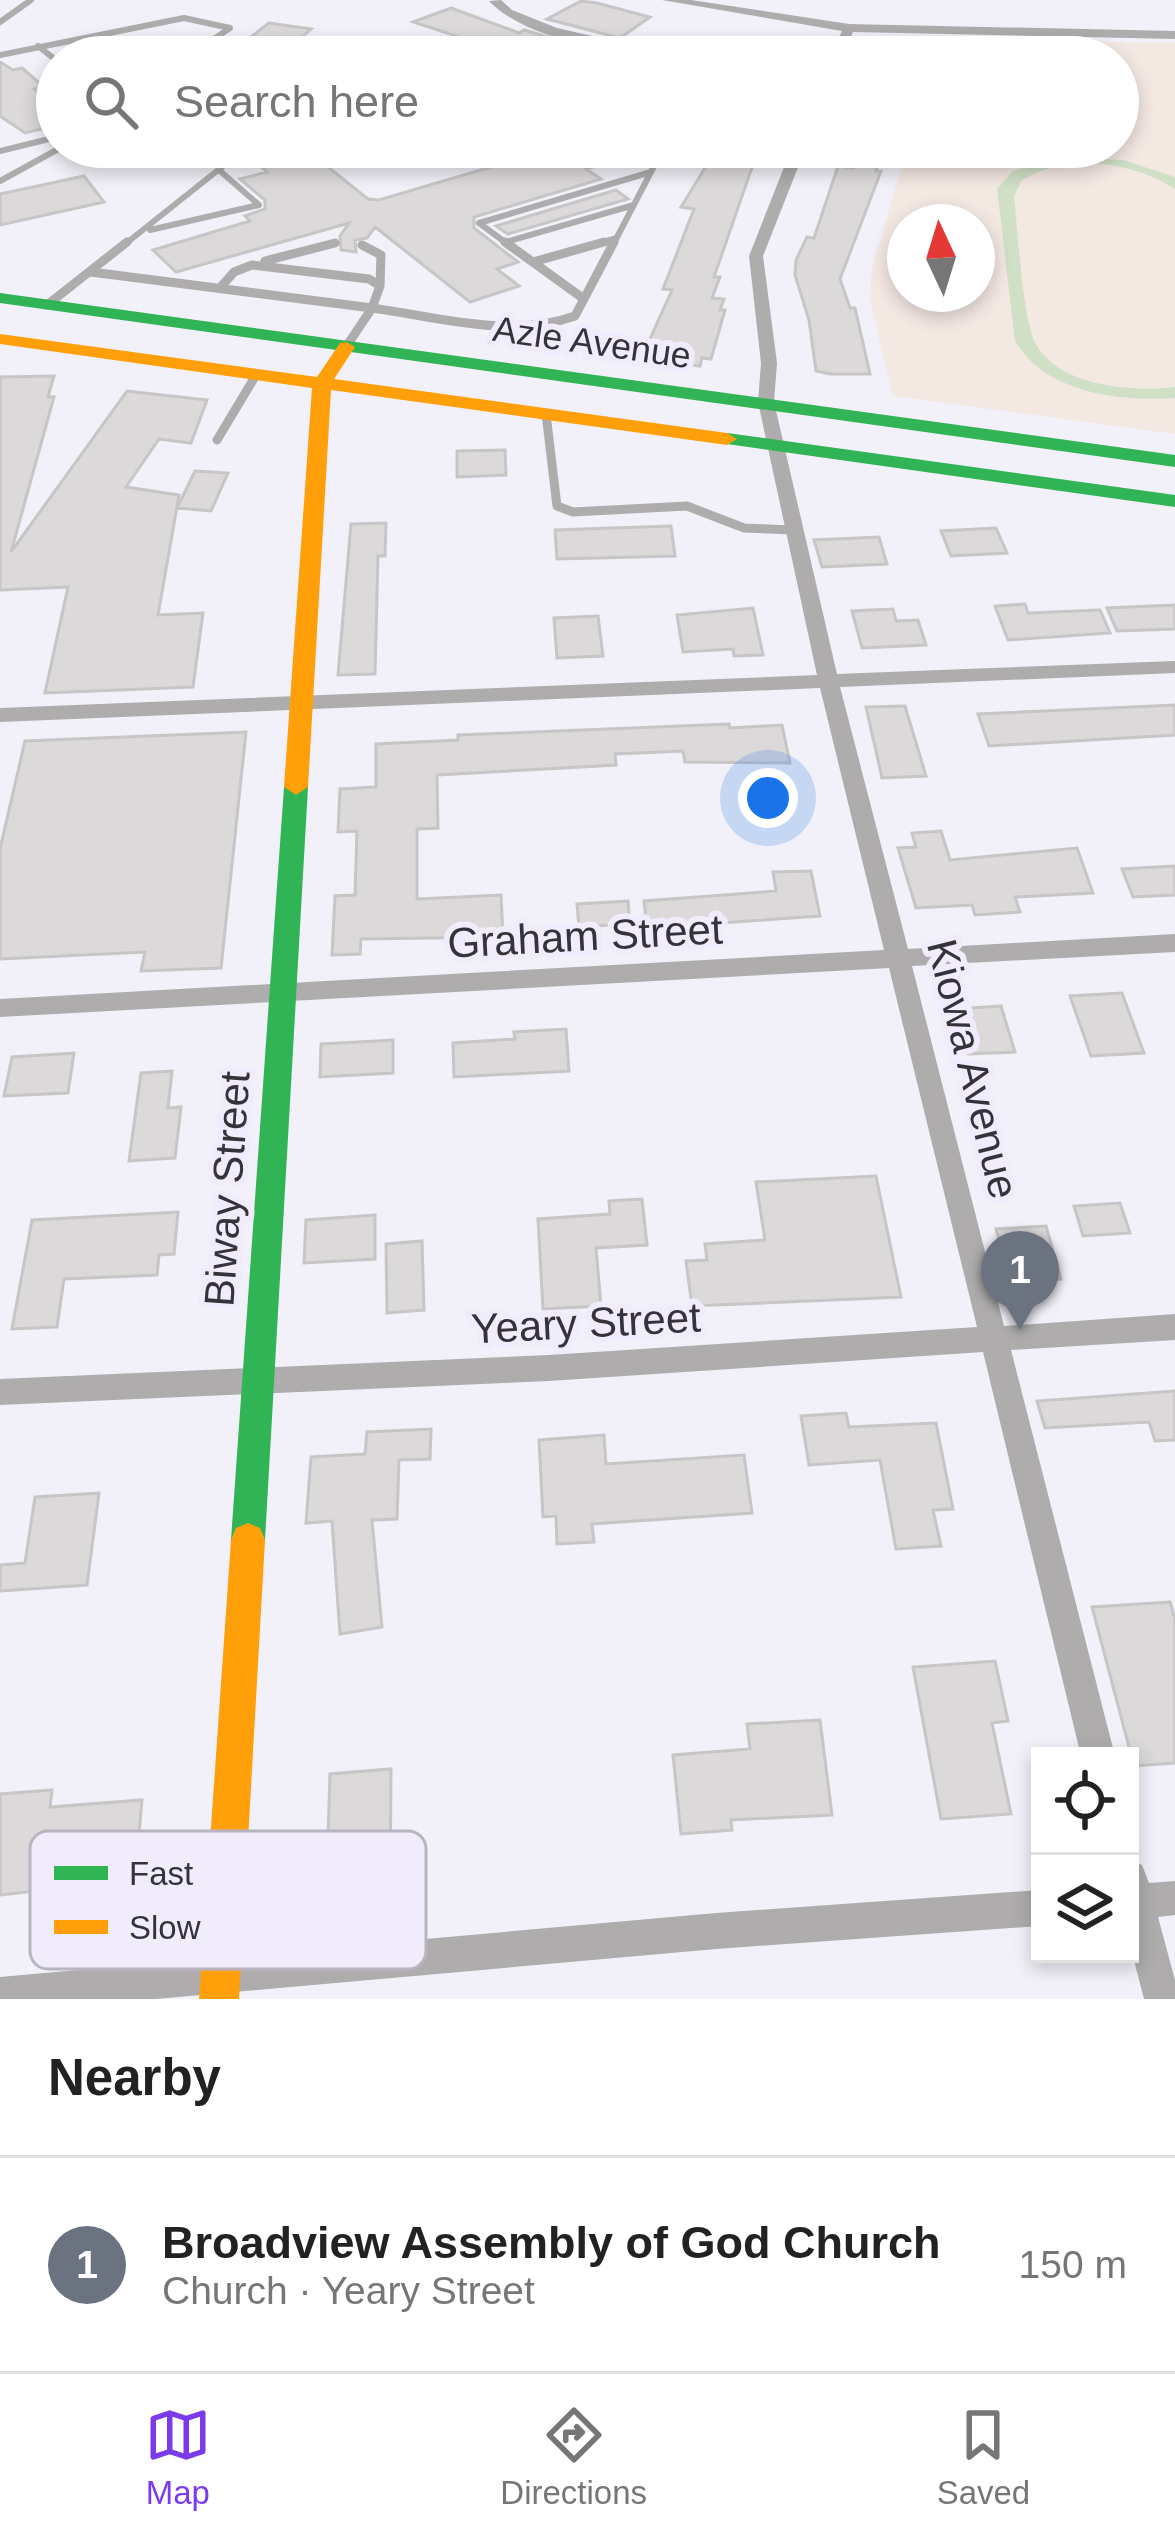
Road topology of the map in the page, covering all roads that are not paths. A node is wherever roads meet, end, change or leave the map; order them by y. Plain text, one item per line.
1 (31, 0) edge
2 (668, 0) edge
3 (495, 1) edge
4 (0, 22) edge
5 (849, 28) junction
6 (1175, 35) edge
7 (90, 36) edge
8 (218, 36) edge
9 (588, 36) edge
10 (845, 36) edge
11 (36, 46) edge
12 (0, 55) edge
13 (36, 142) edge
14 (0, 151) edge
15 (36, 161) edge
16 (221, 168) edge
17 (653, 168) edge
18 (791, 168) edge
19 (219, 170) junction
20 (651, 172) junction
21 (0, 181) edge
22 (634, 205) junction
23 (142, 232) junction
24 (616, 238) junction
25 (506, 242) junction
26 (335, 243) dead end
27 (362, 245) dead end
28 (533, 262) junction
29 (252, 265) junction
30 (92, 272) junction
31 (380, 286) junction
32 (220, 289) junction
33 (0, 298) edge
34 (584, 299) junction
35 (47, 304) junction
36 (372, 308) junction
37 (117, 315) junction
38 (0, 339) edge
39 (346, 346) junction
40 (86, 352) junction
41 (256, 375) junction
42 (322, 384) junction
43 (766, 402) junction
44 (546, 414) junction
45 (218, 440) dead end
46 (775, 444) junction
47 (1175, 461) edge
48 (1175, 501) edge
49 (794, 530) junction
50 (1175, 667) edge
51 (829, 682) junction
52 (300, 706) junction
53 (0, 715) edge
54 (1175, 943) edge
55 (900, 958) junction
56 (282, 992) junction
57 (0, 1008) edge
58 (1175, 1327) edge
59 (994, 1341) junction
60 (256, 1381) junction
61 (0, 1392) edge
62 (1096, 1747) edge
63 (229, 1831) edge
64 (1139, 1895) edge
65 (1175, 1898) edge
66 (1031, 1910) edge
67 (1139, 1918) edge
68 (426, 1964) edge
69 (379, 1969) edge
70 (219, 1987) edge
71 (0, 1995) edge
72 (1162, 1999) edge

1 - 4 lane
2 - 5 street
3 - 9 street
5 - 6 street
5 - 10 street
7 - 8 lane
11 - 12 lane
13 - 14 lane
15 - 21 lane
16 - 19 lane
17 - 20 lane
18 - 43 street, Kiowa Avenue
19 - 23 lane
19 - 23 lane
20 - 22 lane
20 - 25 lane
22 - 24 lane
22 - 25 lane
23 - 30 lane
24 - 28 lane
24 - 34 lane
25 - 28 lane
26 - 29 lane
27 - 31 lane
28 - 34 lane
29 - 31 lane
29 - 32 lane
30 - 32 lane
30 - 35 lane
31 - 36 lane
32 - 36 lane
33 - 35 main road, Azle Avenue
34 - 36 lane
35 - 37 main road, Azle Avenue
36 - 39 lane
37 - 39 main road, Azle Avenue
37 - 40 main road
38 - 40 main road, Azle Avenue
39 - 42 main road
39 - 43 main road, Azle Avenue
40 - 41 main road, Azle Avenue
41 - 42 main road, Azle Avenue
41 - 45 lane
42 - 44 main road, Azle Avenue
42 - 52 main road, Biway Street
43 - 46 street, Kiowa Avenue
43 - 47 main road, Azle Avenue
44 - 46 main road, Azle Avenue
44 - 49 lane
46 - 48 main road, Azle Avenue
46 - 49 street, Kiowa Avenue
49 - 51 street, Kiowa Avenue
50 - 51 street
51 - 52 street
51 - 55 street, Kiowa Avenue
52 - 53 street
52 - 56 main road, Biway Street
54 - 55 street, Graham Street
55 - 56 street, Graham Street
55 - 59 street, Kiowa Avenue
56 - 57 street, Graham Street
56 - 60 main road, Biway Street
58 - 59 street, Yeary Street
59 - 60 street, Yeary Street
59 - 62 street, Kiowa Avenue
60 - 61 street, Yeary Street
60 - 63 main road, Biway Street
64 - 65 street
66 - 68 street
67 - 72 street
69 - 70 street
70 - 71 street

